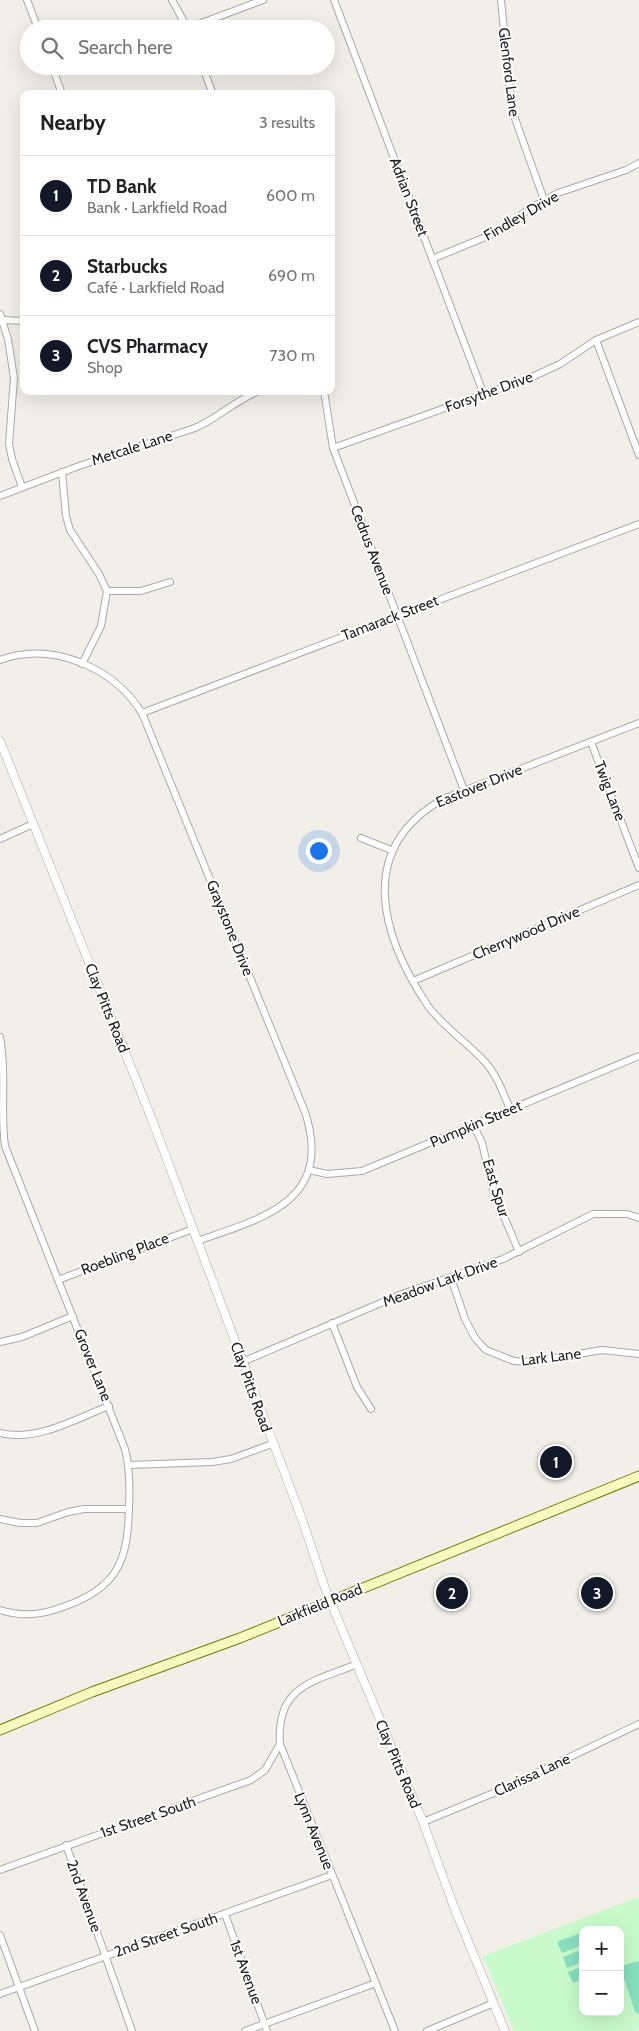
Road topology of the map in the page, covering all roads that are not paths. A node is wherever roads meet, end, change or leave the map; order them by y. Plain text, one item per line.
1 (26, 0) edge
2 (172, 0) edge
3 (263, 0) edge
4 (334, 0) edge
5 (501, 0) edge
6 (34, 20) edge
7 (183, 20) edge
8 (209, 20) edge
9 (55, 75) edge
10 (206, 75) edge
11 (61, 90) edge
12 (211, 90) edge
13 (639, 163) edge
14 (544, 200) junction
15 (432, 259) junction
16 (1, 317) edge
17 (20, 320) edge
18 (639, 322) edge
19 (596, 340) junction
20 (249, 395) edge
21 (325, 395) edge
22 (484, 395) junction
23 (333, 448) junction
24 (639, 455) edge
25 (62, 472) junction
26 (22, 487) junction
27 (0, 496) edge
28 (639, 524) edge
29 (170, 582) dead end
30 (107, 591) junction
31 (397, 615) junction
32 (0, 660) edge
33 (82, 664) junction
34 (142, 713) junction
35 (639, 723) edge
36 (0, 741) edge
37 (591, 742) junction
38 (464, 790) junction
39 (33, 824) junction
40 (0, 838) edge
41 (361, 838) dead end
42 (391, 850) junction
43 (639, 868) edge
44 (639, 885) edge
45 (413, 981) junction
46 (0, 1037) edge
47 (639, 1056) edge
48 (510, 1109) junction
49 (473, 1124) junction
50 (309, 1170) junction
51 (639, 1218) edge
52 (192, 1229) junction
53 (197, 1241) junction
54 (519, 1252) junction
55 (451, 1278) junction
56 (58, 1280) junction
57 (73, 1316) junction
58 (332, 1323) junction
59 (0, 1342) edge
60 (639, 1354) edge
61 (242, 1362) junction
62 (109, 1406) junction
63 (371, 1409) dead end
64 (0, 1433) edge
65 (272, 1444) junction
66 (129, 1465) junction
67 (639, 1476) edge
68 (129, 1509) junction
69 (0, 1519) edge
70 (330, 1601) junction
71 (0, 1610) edge
72 (355, 1665) junction
73 (639, 1724) edge
74 (0, 1730) edge
75 (280, 1744) junction
76 (423, 1822) junction
77 (66, 1845) junction
78 (0, 1870) edge
79 (332, 1875) junction
80 (225, 1914) junction
81 (0, 1935) edge
82 (105, 1956) junction
83 (376, 1983) junction
84 (19, 1988) junction
85 (0, 1994) edge
86 (494, 2003) junction
87 (264, 2024) junction
88 (35, 2031) edge
89 (132, 2031) edge
90 (245, 2031) edge
91 (267, 2031) edge
92 (395, 2031) edge
93 (427, 2031) edge
94 (505, 2031) edge

1 - 6 street
2 - 7 street
3 - 8 street
4 - 15 street, Adrian Street
5 - 14 street, Glenford Lane
9 - 11 street
10 - 12 street
13 - 14 street, Findley Drive
14 - 15 street, Findley Drive
15 - 22 street, Adrian Street
16 - 17 street
16 - 26 street
18 - 19 street, Forsythe Drive
19 - 22 street, Forsythe Drive
19 - 24 street
20 - 25 street, Metcale Lane
21 - 23 street, Cedrus Avenue
22 - 23 street, Forsythe Drive
23 - 31 street, Cedrus Avenue
25 - 26 street, Metcale Lane
25 - 30 street
26 - 27 street, Metcale Lane
28 - 31 street, Tamarack Street
29 - 30 street
30 - 33 street
31 - 34 street, Tamarack Street
31 - 38 street, Cedrus Avenue
32 - 33 street, Graystone Drive
33 - 34 street, Graystone Drive
34 - 50 street, Graystone Drive
35 - 37 street, Eastover Drive
36 - 39 street, Clay Pitts Road
37 - 38 street, Eastover Drive
37 - 43 street, Twig Lane
38 - 42 street, Eastover Drive
39 - 40 street
39 - 52 street, Clay Pitts Road
41 - 42 street
42 - 45 street, Eastover Drive
44 - 45 street, Cherrywood Drive
45 - 48 street, Eastover Drive
46 - 56 street, Grover Lane
47 - 48 street, Pumpkin Street
48 - 49 street, Pumpkin Street
49 - 50 street, Pumpkin Street
49 - 54 street, East Spur
50 - 53 street, Graystone Drive
51 - 54 street, Meadow Lark Drive
52 - 53 street, Clay Pitts Road
52 - 56 street, Roebling Place
53 - 61 street, Clay Pitts Road
54 - 55 street, Meadow Lark Drive
55 - 58 street, Meadow Lark Drive
55 - 60 street, Lark Lane
56 - 57 street, Grover Lane
57 - 59 street
57 - 62 street, Grover Lane
58 - 61 street, Meadow Lark Drive
58 - 63 street
61 - 65 street, Clay Pitts Road
62 - 64 street
62 - 66 street, Grover Lane
65 - 66 street
65 - 70 street, Clay Pitts Road
66 - 68 street, Grover Lane
67 - 70 main road, Larkfield Road
68 - 69 street
68 - 71 street, Grover Lane
70 - 72 street, Clay Pitts Road
70 - 74 main road, Larkfield Road
72 - 75 street, Lynn Avenue
72 - 76 street, Clay Pitts Road
73 - 76 street, Clarissa Lane
75 - 77 street, 1st Street South
75 - 79 street, Lynn Avenue
76 - 86 street, Clay Pitts Road
77 - 78 street, 1st Street South
77 - 82 street, 2nd Avenue
79 - 80 street, 2nd Street South
79 - 83 street, Lynn Avenue
80 - 82 street, 2nd Street South
80 - 87 street, 1st Avenue
81 - 84 street
82 - 84 street, 2nd Street South
82 - 89 street, 2nd Avenue
83 - 87 street
83 - 92 street, Lynn Avenue
84 - 85 street, 2nd Street South
84 - 88 street
86 - 93 street
86 - 94 street, Clay Pitts Road
87 - 90 street
87 - 91 street, 1st Avenue

